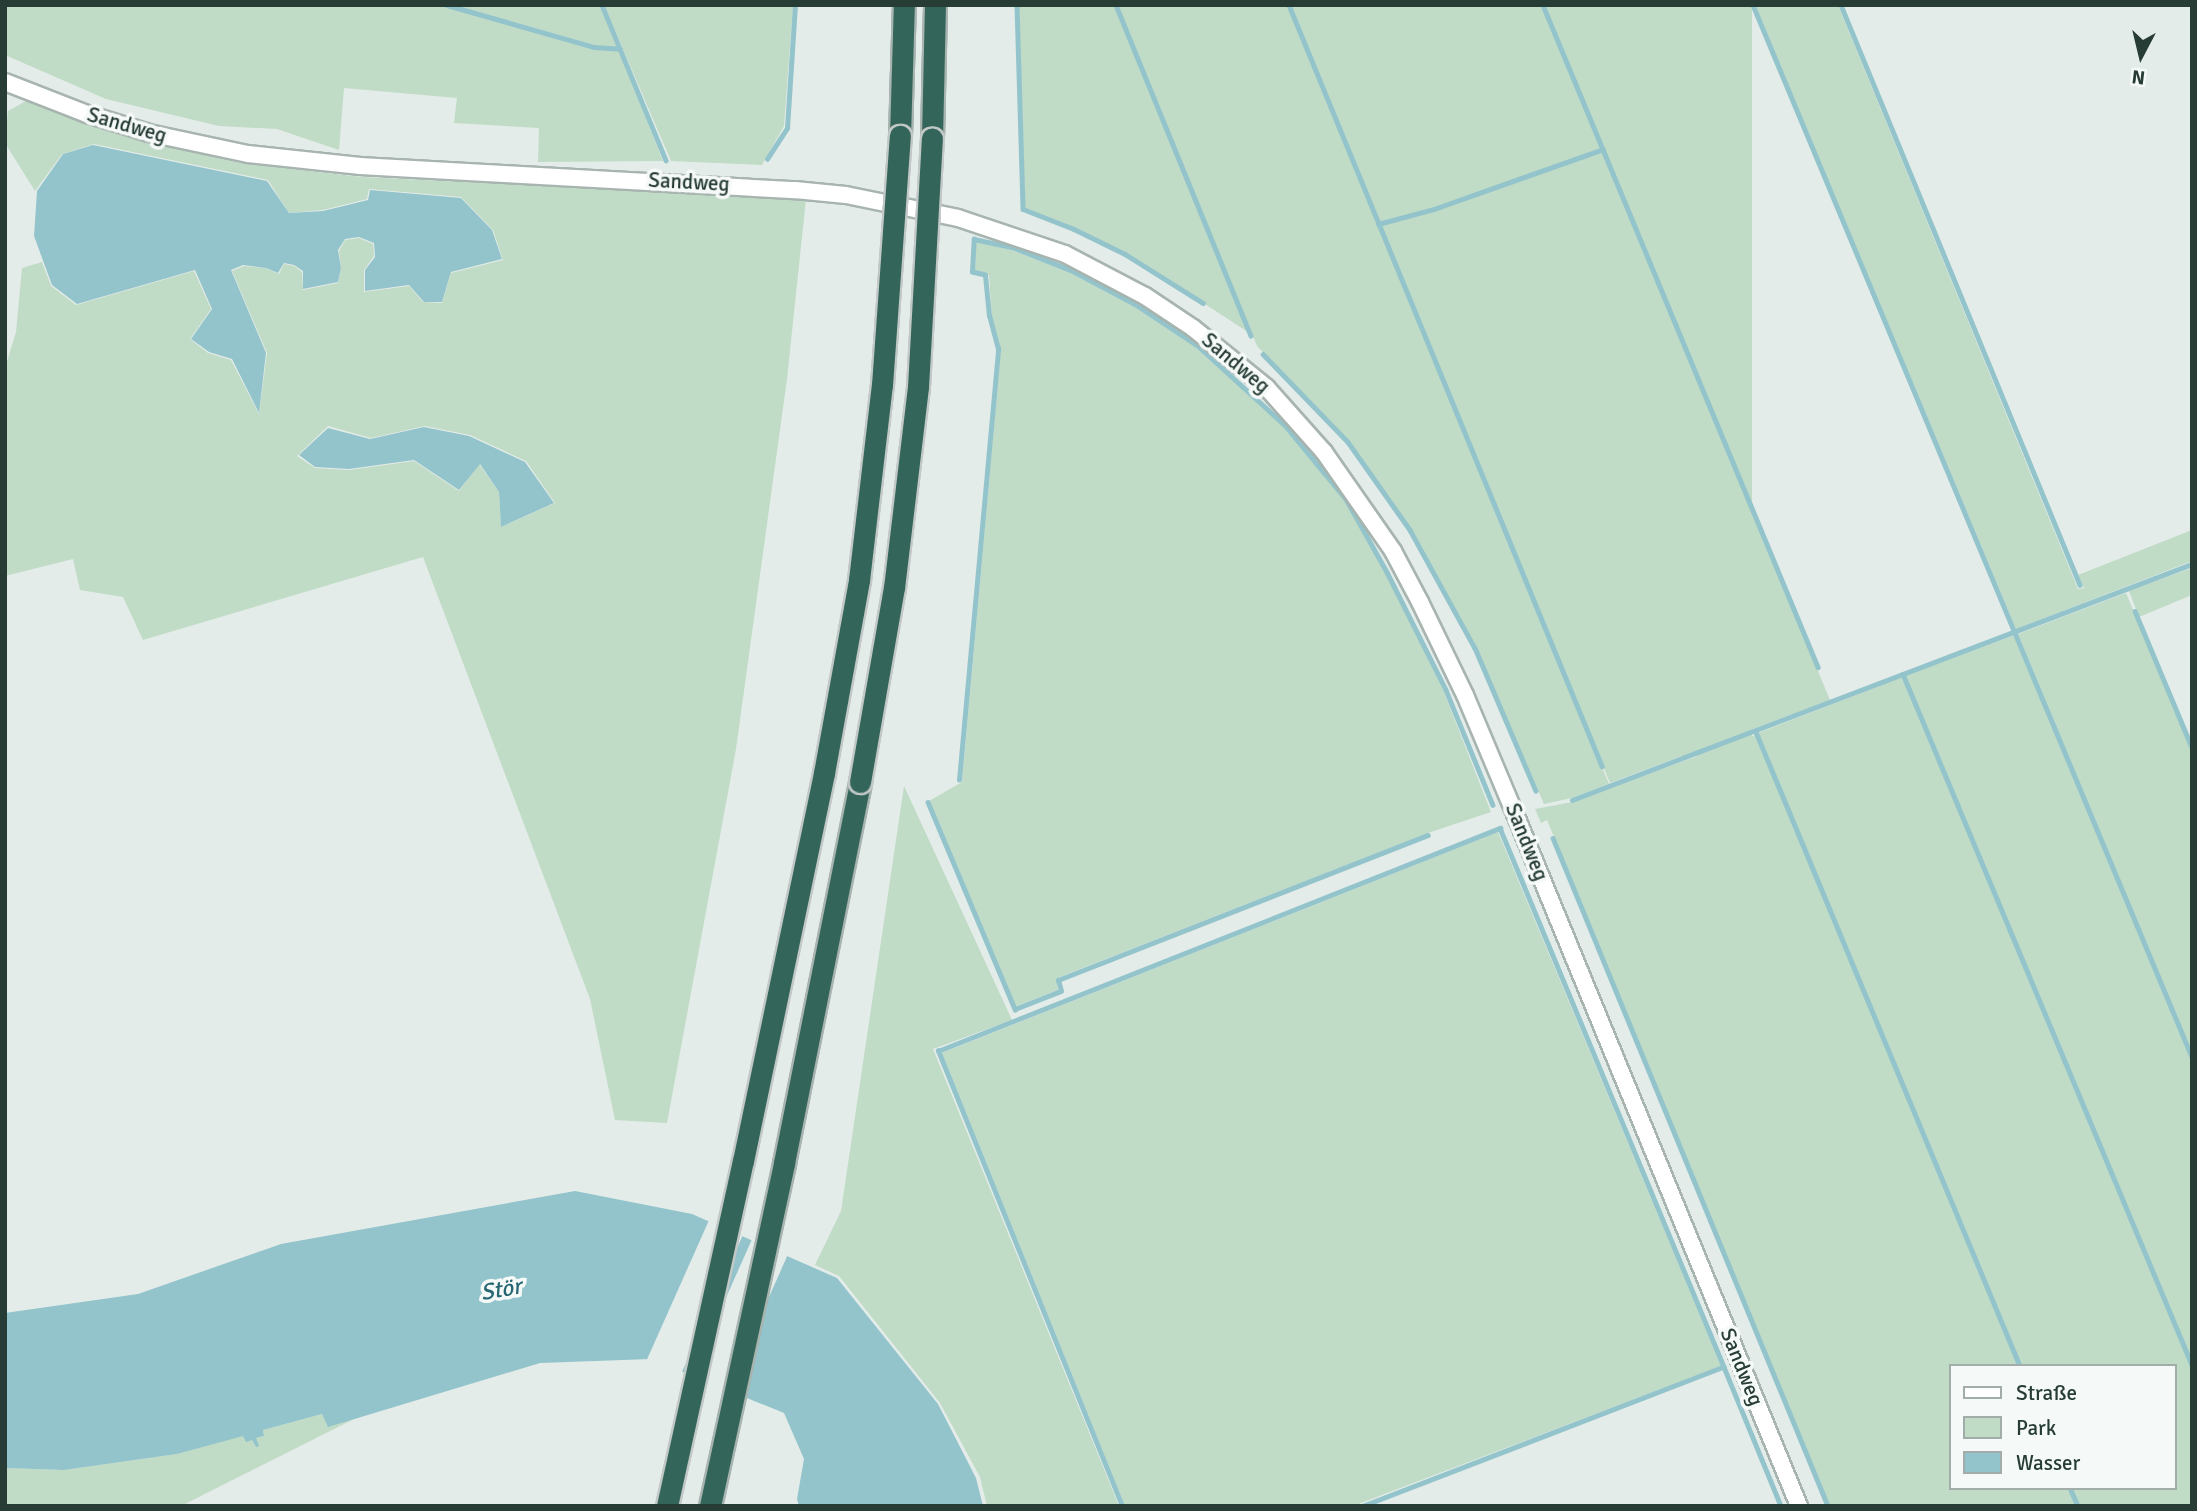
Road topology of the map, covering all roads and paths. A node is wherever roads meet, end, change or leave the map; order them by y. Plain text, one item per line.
1 (904, 5) edge
2 (935, 5) edge
3 (5, 82) edge
4 (667, 1506) edge
5 (710, 1506) edge
6 (1799, 1506) edge

1 - 4 highway, bridge
2 - 5 highway, bridge
3 - 6 street, Sandweg

